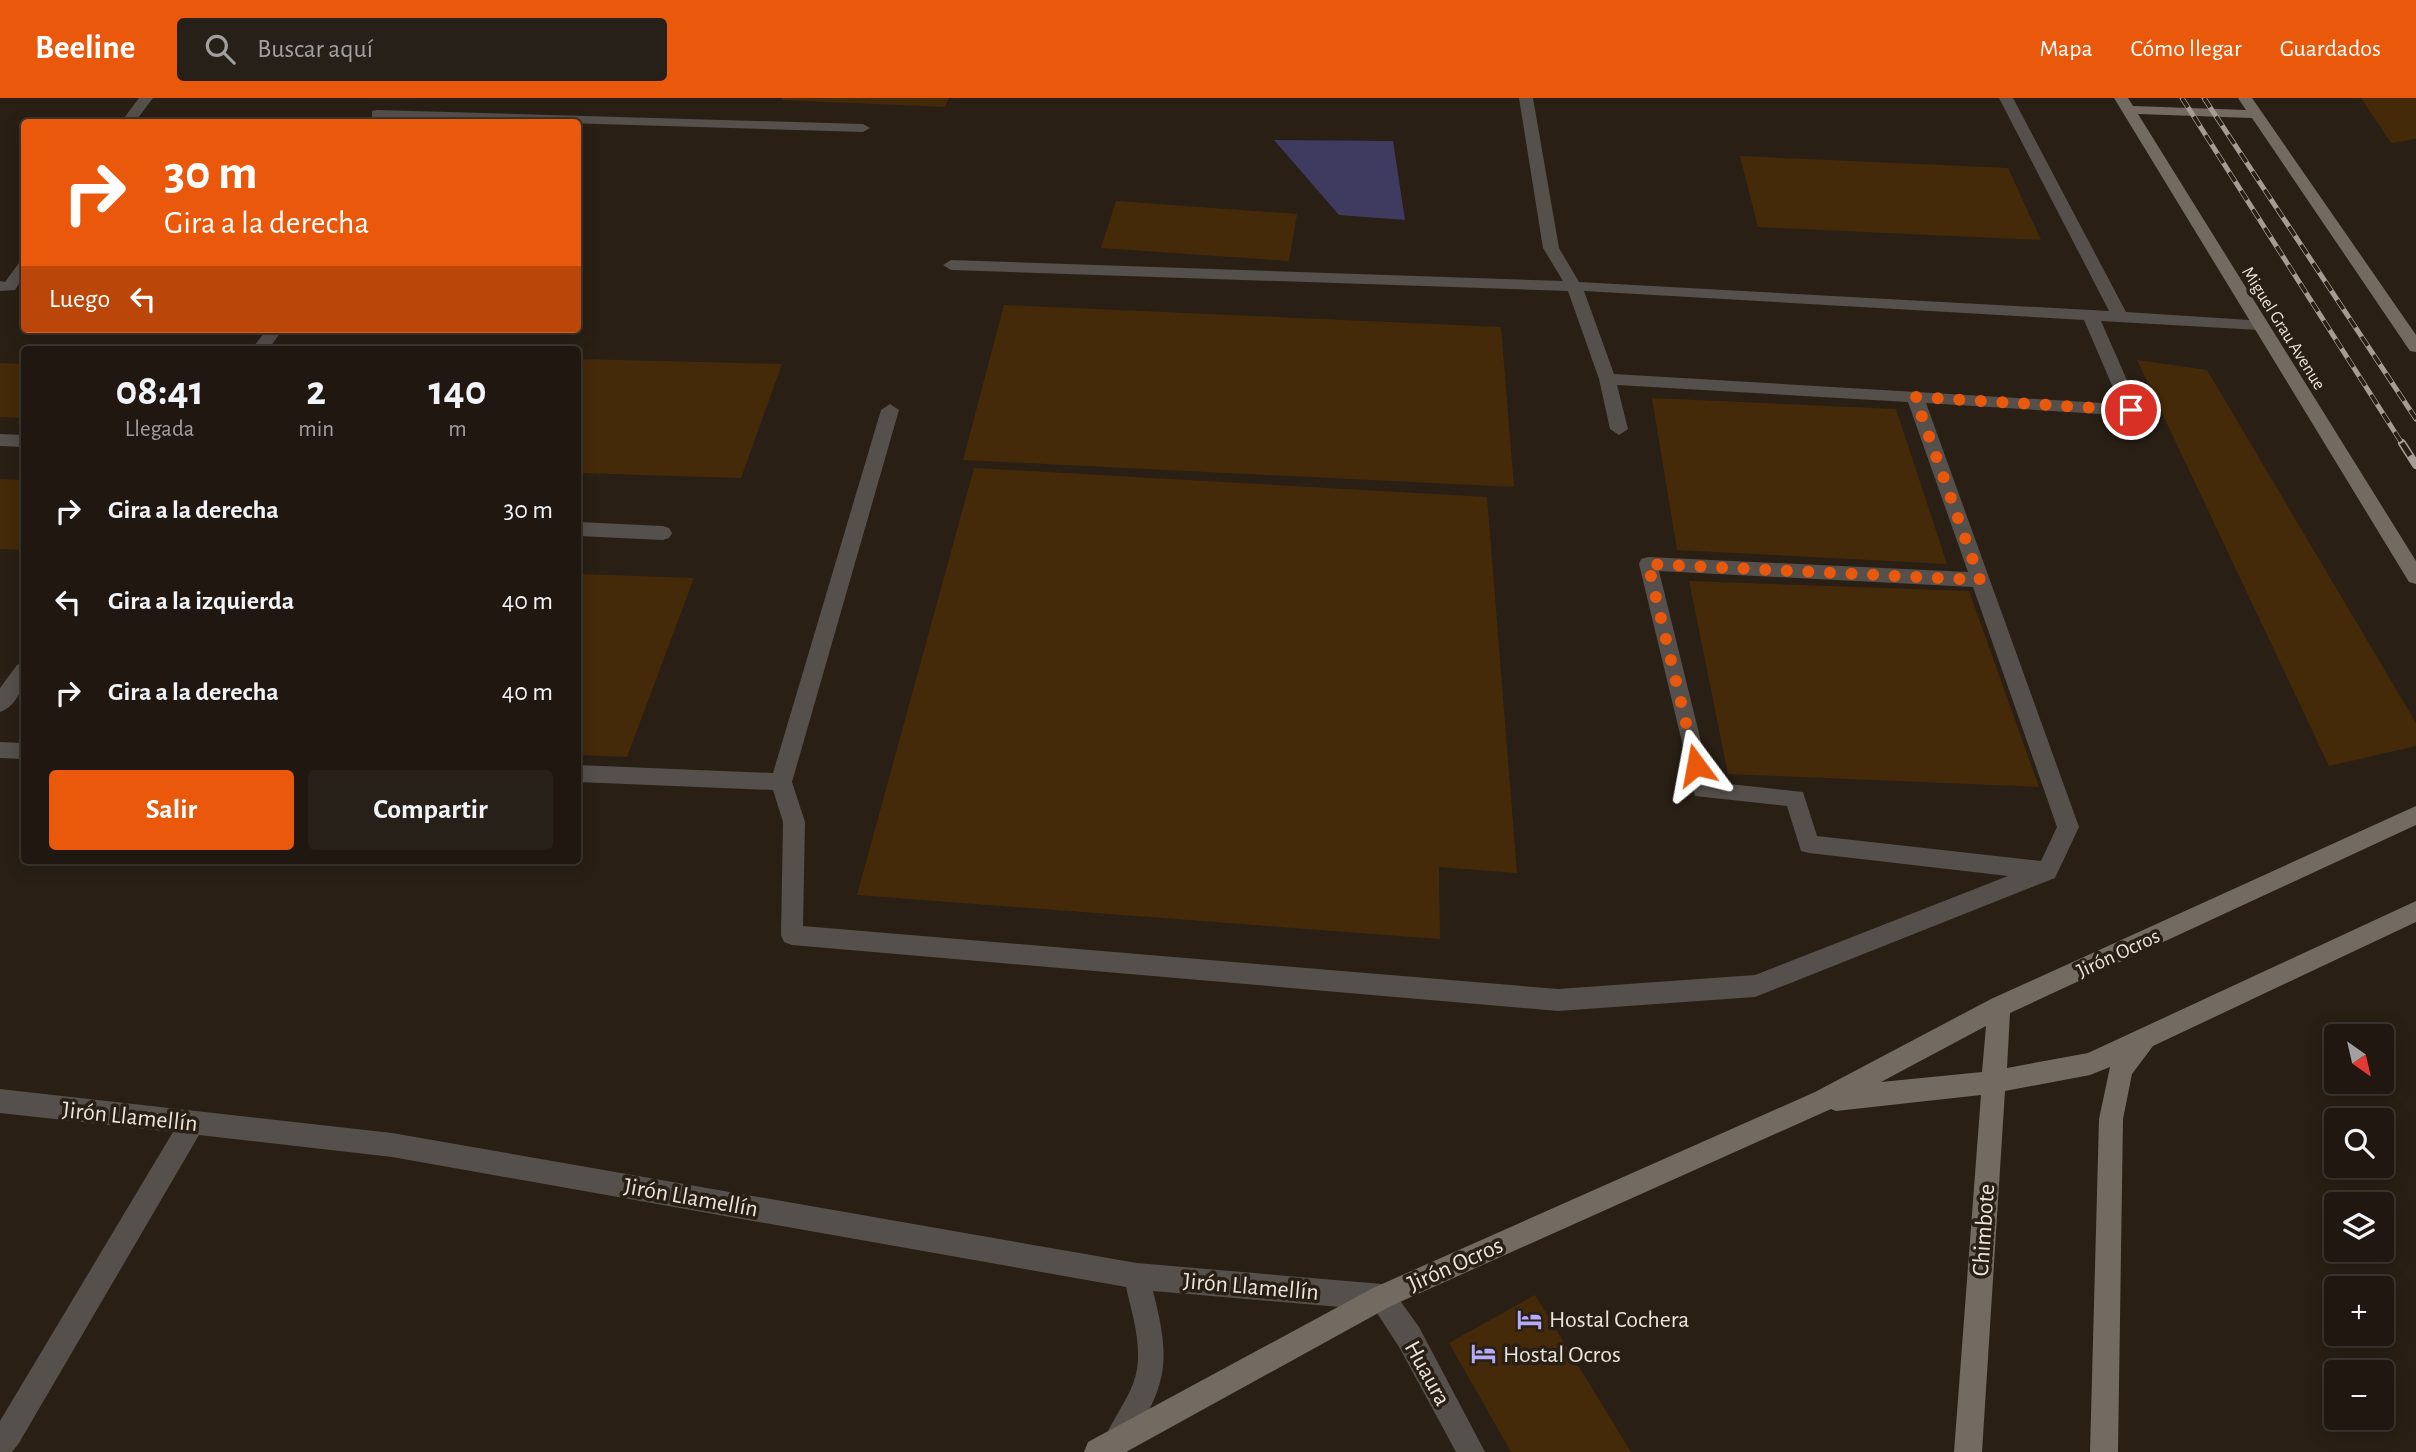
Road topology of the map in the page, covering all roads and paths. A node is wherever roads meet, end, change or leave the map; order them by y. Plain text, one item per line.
1 (146, 98) edge
2 (1526, 98) edge
3 (2006, 98) edge
4 (2245, 98) edge
5 (2125, 104) edge
6 (377, 114) dead end
7 (2256, 114) junction
8 (130, 119) edge
9 (428, 119) edge
10 (581, 122) edge
11 (863, 128) dead end
12 (951, 265) dead end
13 (21, 270) edge
14 (0, 286) edge
15 (1574, 286) junction
16 (2090, 315) junction
17 (2120, 317) junction
18 (2259, 325) junction
19 (2416, 347) edge
20 (1606, 379) junction
21 (1915, 397) junction
22 (890, 410) dead end
23 (1619, 429) dead end
24 (0, 440) edge
25 (21, 441) edge
26 (581, 529) edge
27 (663, 533) dead end
28 (2416, 576) edge
29 (1980, 580) junction
30 (21, 674) edge
31 (0, 704) edge
32 (0, 750) edge
33 (21, 751) edge
34 (581, 774) edge
35 (781, 782) junction
36 (2416, 815) edge
37 (2047, 871) junction
38 (2416, 911) edge
39 (1999, 1007) junction
40 (2146, 1036) junction
41 (1994, 1082) junction
42 (1824, 1100) junction
43 (0, 1101) edge
44 (192, 1123) junction
45 (1137, 1276) junction
46 (1382, 1297) junction
47 (0, 1444) edge
48 (1107, 1447) edge
49 (1471, 1452) edge
50 (1968, 1452) edge
51 (2104, 1452) edge

1 - 8 street
2 - 15 street
3 - 17 street
4 - 7 main road
5 - 7 main road
5 - 18 main road, Miguel Grau Avenue
6 - 9 street
7 - 19 main road
10 - 11 street
12 - 15 street
13 - 14 street
15 - 16 street
15 - 20 street
16 - 17 street
16 - 21 street
17 - 18 street
18 - 28 main road, Miguel Grau Avenue
20 - 21 street
20 - 23 street
21 - 29 street
22 - 35 street
24 - 25 street
26 - 27 street
29 - 37 street
29 - 37 street
30 - 31 street
32 - 33 street
34 - 35 street
35 - 37 street
36 - 39 main road, Jirón Ocros
38 - 40 main road, Jirón Ocros
39 - 41 main road, Chimbote
39 - 42 main road, Jirón Ocros
40 - 41 main road, Jirón Ocros
40 - 51 main road
41 - 42 main road, Jirón Ocros
41 - 50 main road, Chimbote
42 - 46 main road, Jirón Ocros
43 - 44 street, Jirón Llamellín
44 - 45 street, Jirón Llamellín
44 - 47 street
45 - 46 street, Jirón Llamellín
45 - 48 street
46 - 48 main road, Jirón Ocros
46 - 49 street, Huaura

